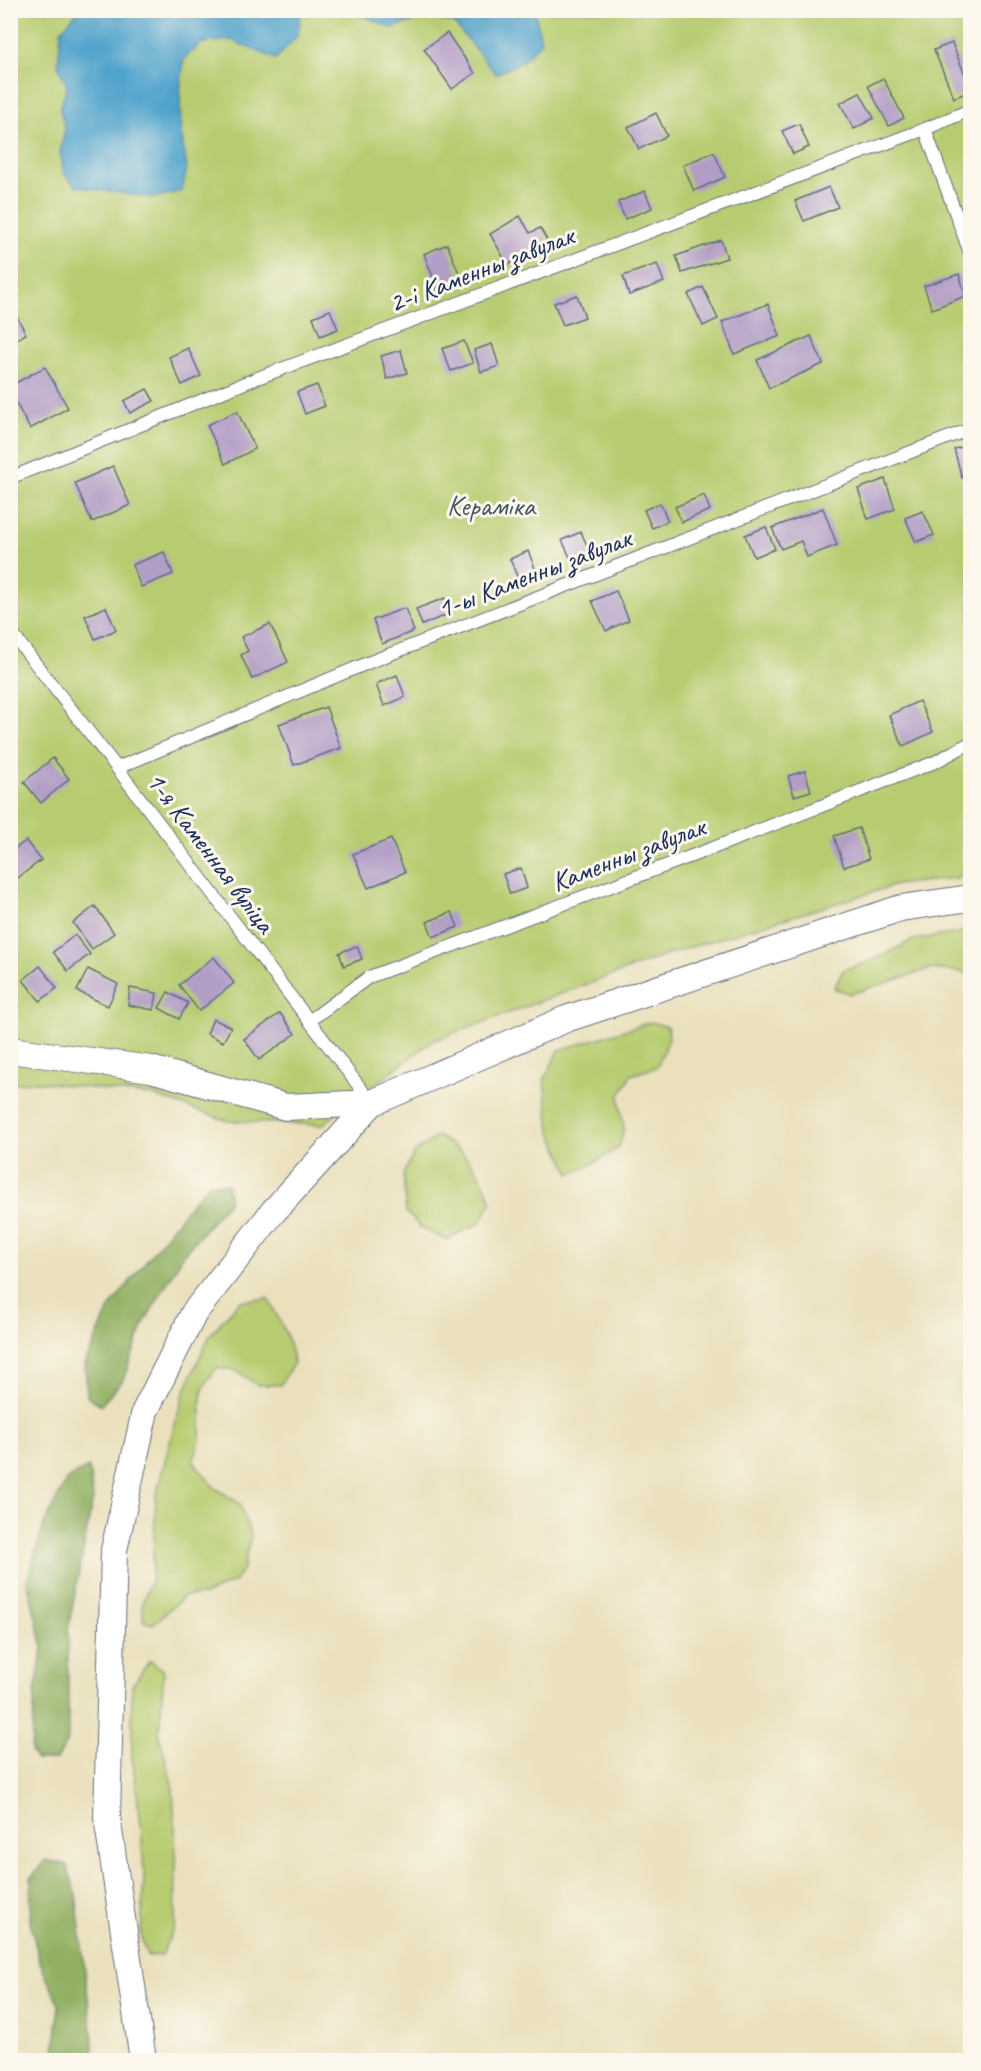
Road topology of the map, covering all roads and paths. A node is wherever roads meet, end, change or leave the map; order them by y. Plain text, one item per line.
1 (970, 111) edge
2 (925, 129) junction
3 (970, 253) edge
4 (970, 429) edge
5 (10, 478) edge
6 (10, 632) edge
7 (970, 743) edge
8 (117, 768) junction
9 (970, 898) edge
10 (309, 1021) junction
11 (10, 1050) edge
12 (372, 1103) junction
13 (143, 2061) edge

1 - 2 lane, 2-і Каменны завулак
2 - 3 lane
2 - 5 lane, 2-і Каменны завулак
4 - 8 lane, 1-ы Каменны завулак
6 - 8 lane, 1-я Каменная вуліца
7 - 10 lane, Каменны завулак
8 - 10 lane, 1-я Каменная вуліца
9 - 12 street
10 - 12 lane, 1-я Каменная вуліца
11 - 12 street
12 - 13 street

